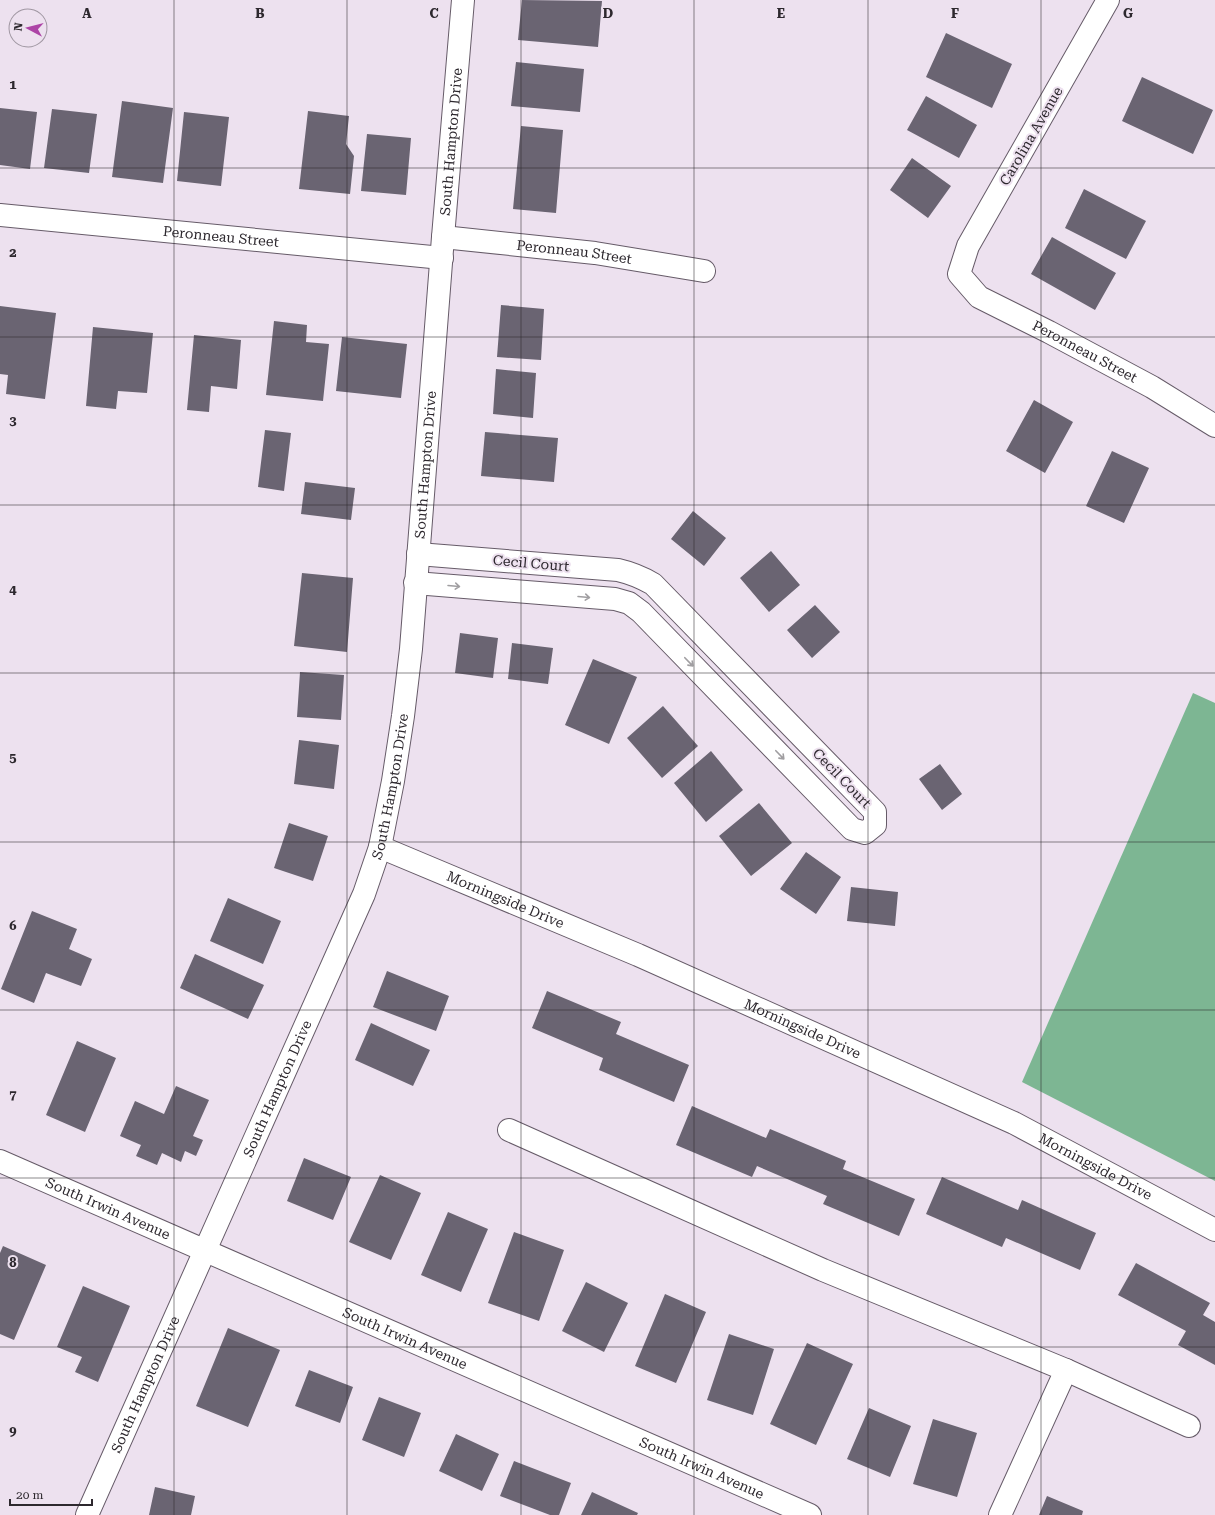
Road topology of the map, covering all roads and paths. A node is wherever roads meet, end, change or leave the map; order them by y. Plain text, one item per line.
1 (463, 0) edge
2 (1108, 0) edge
3 (0, 215) edge
4 (442, 247) junction
5 (704, 270) dead end
6 (959, 274) joint
7 (1215, 426) edge
8 (418, 554) junction
9 (642, 577) junction
10 (415, 583) junction
11 (629, 603) junction
12 (380, 847) junction
13 (509, 1130) dead end
14 (0, 1161) edge
15 (1215, 1230) edge
16 (206, 1250) junction
17 (1066, 1370) junction
18 (1189, 1426) dead end
19 (87, 1515) edge
20 (810, 1515) edge
21 (1000, 1515) edge

1 - 4 street, South Hampton Drive
2 - 6 street, Carolina Avenue
3 - 4 street, Peronneau Street
4 - 5 street, Peronneau Street
4 - 8 street, South Hampton Drive
6 - 7 street, Peronneau Street
8 - 9 street, Cecil Court
8 - 10 street, South Hampton Drive
9 - 11 street
11 -> 9 street, Cecil Court
10 -> 11 street, Cecil Court
10 - 12 street, South Hampton Drive
12 - 15 street, Morningside Drive
12 - 16 street, South Hampton Drive
13 - 17 street
14 - 16 street, South Irwin Avenue
16 - 19 street, South Hampton Drive
16 - 20 street, South Irwin Avenue
17 - 18 street
17 - 21 street

